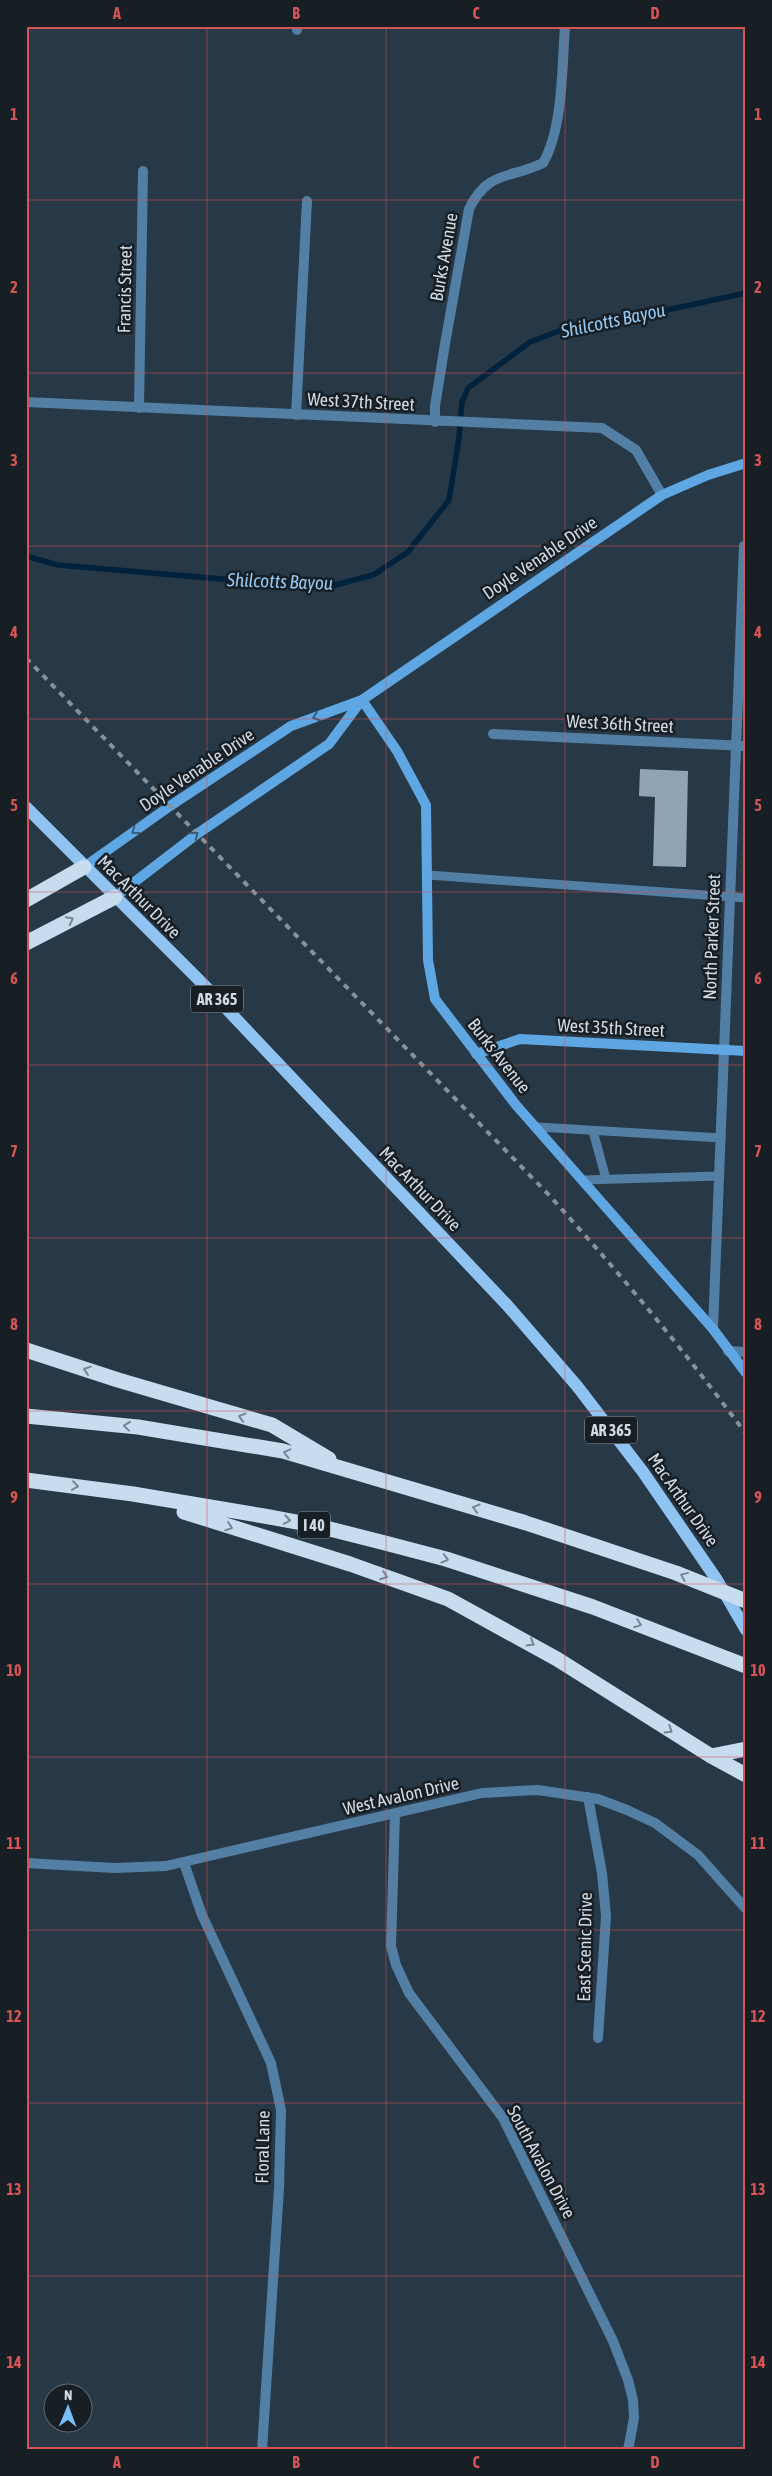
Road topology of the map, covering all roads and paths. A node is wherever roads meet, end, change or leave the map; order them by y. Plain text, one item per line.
1 (565, 26) edge
2 (144, 172) dead end
3 (307, 201) dead end
4 (26, 402) edge
5 (139, 408) junction
6 (296, 415) junction
7 (438, 422) junction
8 (746, 463) edge
9 (662, 495) junction
10 (744, 546) dead end
11 (744, 591) edge
12 (362, 700) junction
13 (493, 734) dead end
14 (741, 746) edge
15 (26, 807) edge
16 (84, 867) junction
17 (428, 875) junction
18 (115, 897) junction
19 (729, 898) junction
20 (746, 898) edge
21 (26, 900) edge
22 (26, 943) edge
23 (724, 1050) junction
24 (746, 1051) edge
25 (476, 1054) junction
26 (538, 1127) junction
27 (593, 1131) junction
28 (721, 1138) junction
29 (719, 1176) junction
30 (606, 1179) junction
31 (582, 1180) junction
32 (713, 1329) junction
33 (26, 1350) edge
34 (728, 1351) junction
35 (746, 1352) edge
36 (746, 1373) edge
37 (26, 1416) edge
38 (348, 1470) junction
39 (26, 1480) edge
40 (133, 1494) junction
41 (746, 1601) edge
42 (746, 1630) edge
43 (746, 1666) edge
44 (746, 1749) edge
45 (711, 1756) junction
46 (746, 1776) edge
47 (588, 1797) junction
48 (394, 1814) junction
49 (184, 1863) junction
50 (26, 1864) edge
51 (746, 1909) edge
52 (598, 2038) dead end
53 (262, 2450) edge
54 (628, 2450) edge

1 - 7 street, Burks Avenue
2 - 5 street, Francis Street
3 - 6 street
4 - 5 street, West 37th Street
5 - 6 street, West 37th Street
6 - 7 street, West 37th Street
7 - 9 street, West 37th Street
8 - 9 main road, Doyle Venable Drive
9 - 12 main road, Doyle Venable Drive
10 - 11 street, North Parker Street
11 - 14 street, North Parker Street
12 -> 16 main road, Doyle Venable Drive
12 - 17 main road, Burks Avenue
18 -> 12 main road, Doyle Venable Drive
13 - 14 street, West 36th Street
14 - 19 street, North Parker Street
15 - 16 main road, Mac Arthur Drive / AR 365
16 - 18 main road, Mac Arthur Drive / AR 365
16 - 21 highway
17 - 19 lane
17 - 25 main road, Burks Avenue
22 -> 18 highway
18 - 42 main road, Mac Arthur Drive / AR 365
19 - 20 lane
19 - 23 street, North Parker Street
23 - 24 main road, West 35th Street
23 - 25 main road, West 35th Street
23 - 28 street, North Parker Street
25 - 26 main road, Burks Avenue
26 - 27 lane
26 - 31 main road, Burks Avenue
27 - 28 lane
27 - 30 lane
28 - 29 street, North Parker Street
29 - 30 lane
29 - 32 street, North Parker Street
30 - 31 lane
31 - 32 main road, Burks Avenue
32 - 34 main road, Burks Avenue
38 -> 33 highway
34 - 35 street
34 - 36 main road, Burks Avenue
38 -> 37 highway
41 -> 38 highway, bridge
39 -> 40 highway, I 40
40 -> 43 highway, I 40
40 -> 45 highway
44 - 45 highway
45 - 46 highway
47 - 48 street, West Avalon Drive
47 - 51 street, West Avalon Drive
47 - 52 street, East Scenic Drive
48 - 49 street, West Avalon Drive
48 - 54 street, South Avalon Drive
49 - 50 street, West Avalon Drive
49 - 53 street, Floral Lane

